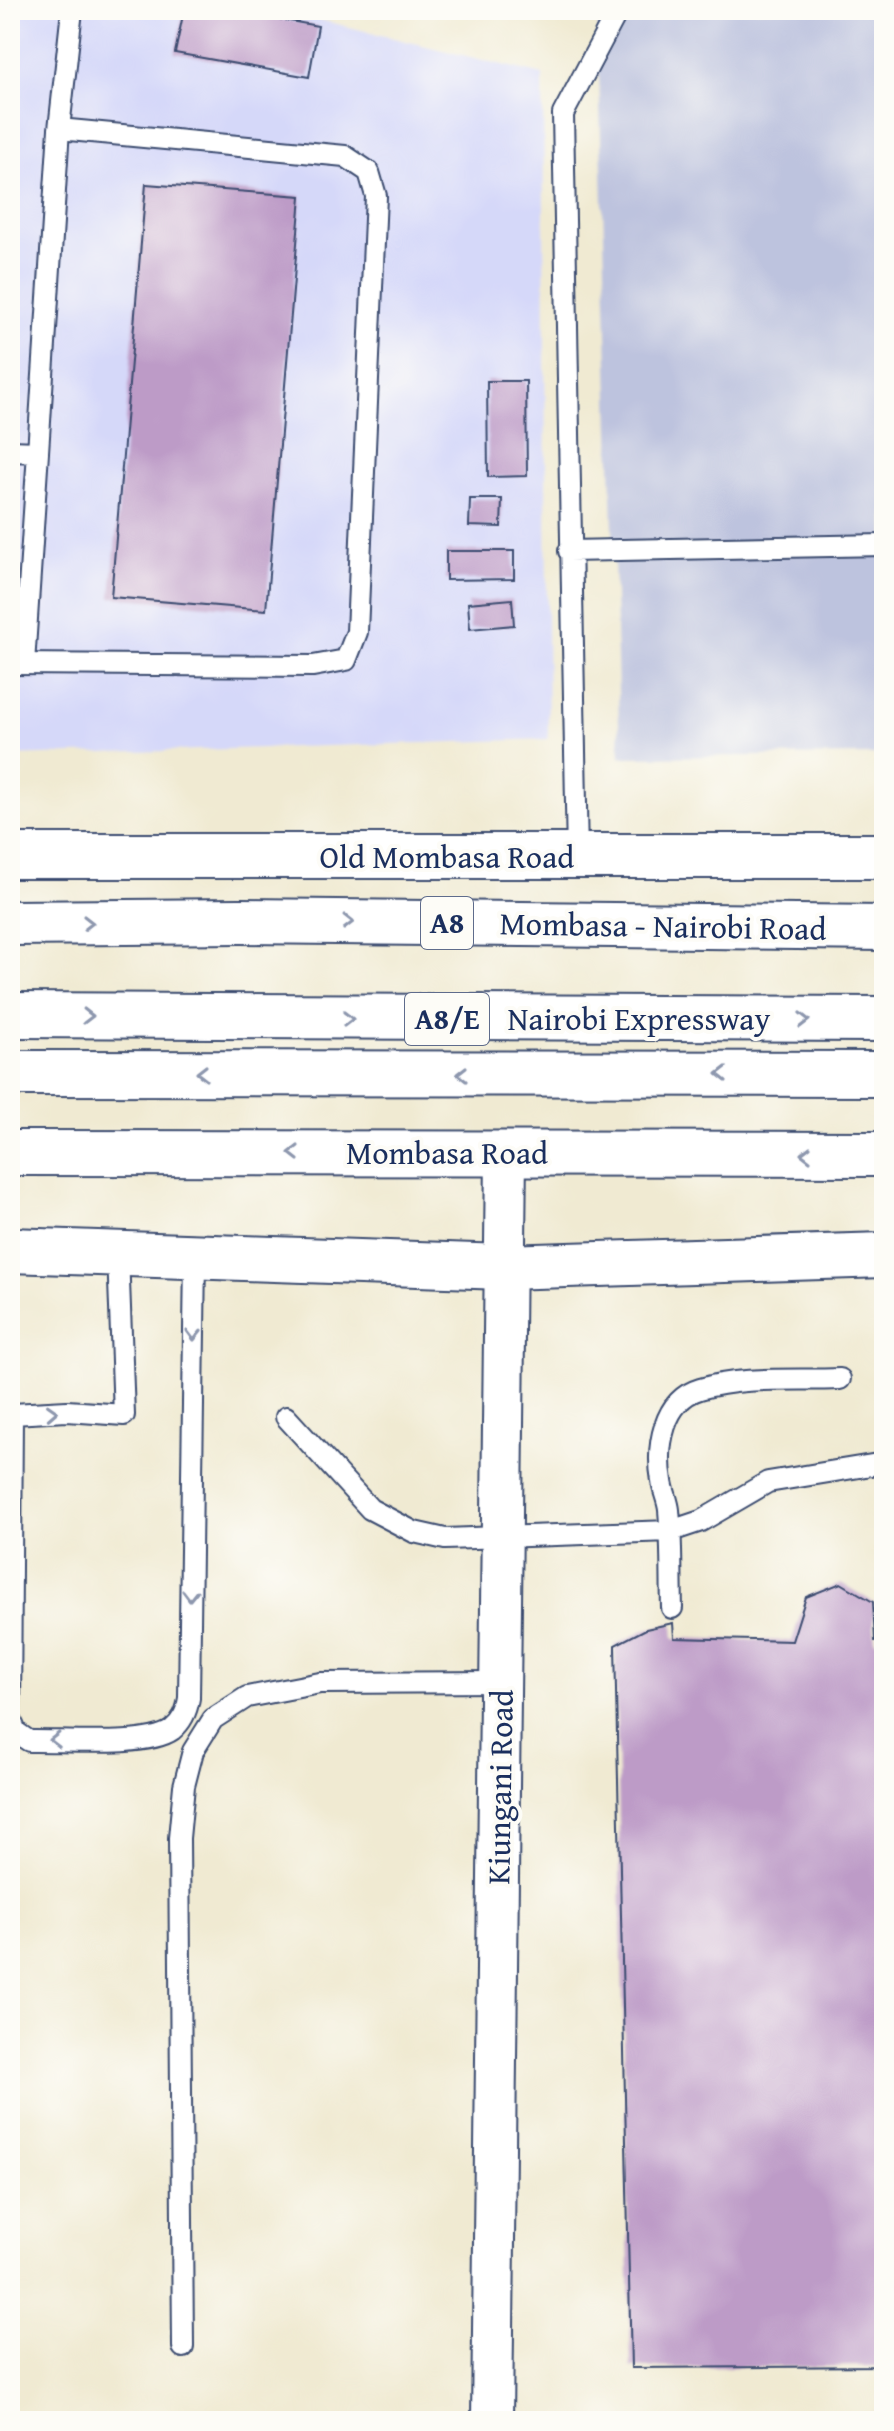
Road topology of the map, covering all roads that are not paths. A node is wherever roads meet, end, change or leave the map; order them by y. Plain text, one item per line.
1 (72, 10) edge
2 (618, 10) edge
3 (59, 129) junction
4 (10, 451) edge
5 (38, 452) junction
6 (884, 545) edge
7 (569, 551) junction
8 (17, 664) edge
9 (10, 856) edge
10 (884, 856) edge
11 (577, 857) junction
12 (10, 923) edge
13 (884, 928) edge
14 (10, 1015) edge
15 (884, 1019) edge
16 (10, 1073) edge
17 (884, 1074) edge
18 (10, 1153) edge
19 (506, 1153) junction
20 (884, 1154) edge
21 (10, 1250) edge
22 (118, 1254) junction
23 (884, 1255) edge
24 (195, 1257) junction
25 (504, 1267) junction
26 (840, 1379) dead end
27 (286, 1417) dead end
28 (884, 1463) edge
29 (671, 1531) junction
30 (504, 1538) junction
31 (672, 1608) dead end
32 (502, 1682) junction
33 (183, 2347) dead end
34 (492, 2421) edge

1 - 3 lane
2 - 7 lane
3 - 5 lane
3 - 8 lane
4 - 5 lane
5 - 8 lane
6 - 7 lane
7 - 11 lane
9 - 11 main road, Old Mombasa Road
10 - 11 main road, Old Mombasa Road
12 -> 13 main road, Mombasa - Nairobi Road / A8
14 -> 15 main road, Nairobi Expressway / A8/E
17 -> 16 main road, Nairobi Expressway / A8/E
19 -> 18 main road, Mombasa Road
20 -> 19 main road, Mombasa Road
19 - 25 street, Kiungani Road
21 - 22 main road
22 - 24 main road
24 -> 22 lane
23 - 25 main road
24 - 25 main road
25 - 30 street, Kiungani Road
26 - 29 lane
27 - 30 lane
28 - 29 lane
29 - 30 lane
29 - 31 lane
30 - 32 street, Kiungani Road
32 - 33 lane
32 - 34 street, Kiungani Road

